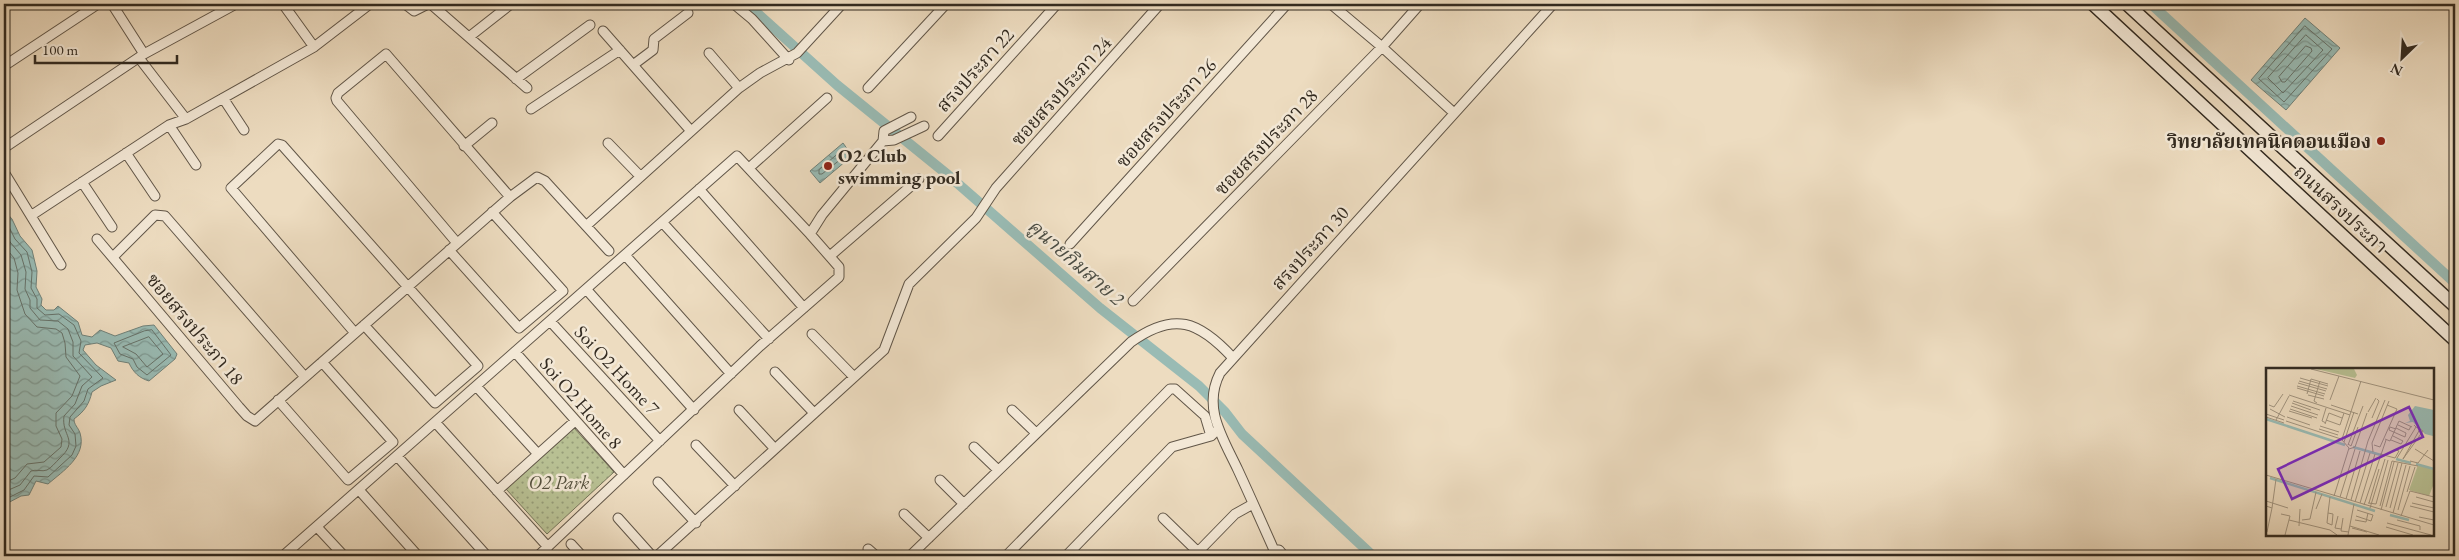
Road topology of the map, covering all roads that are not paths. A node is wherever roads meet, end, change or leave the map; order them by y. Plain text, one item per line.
1 (98, 4) edge
2 (112, 4) edge
3 (236, 4) edge
4 (283, 4) edge
5 (370, 4) edge
6 (405, 4) edge
7 (511, 4) edge
8 (734, 4) edge
9 (842, 4) edge
10 (946, 4) edge
11 (1056, 4) edge
12 (1160, 4) edge
13 (1287, 4) edge
14 (1331, 4) edge
15 (1420, 4) edge
16 (1553, 4) edge
17 (2092, 4) edge
18 (2127, 4) edge
19 (688, 13) dead end
20 (590, 25) dead end
21 (603, 31) dead end
22 (469, 37) junction
23 (314, 47) junction
24 (1382, 47) junction
25 (620, 50) junction
26 (709, 53) dead end
27 (142, 56) junction
28 (789, 60) junction
29 (633, 65) junction
30 (4, 66) edge
31 (516, 79) junction
32 (526, 88) dead end
33 (739, 88) junction
34 (868, 88) dead end
35 (223, 98) junction
36 (827, 98) dead end
37 (531, 110) dead end
38 (1454, 113) junction
39 (909, 118) dead end
40 (186, 119) junction
41 (492, 123) dead end
42 (169, 125) junction
43 (921, 128) dead end
44 (244, 130) dead end
45 (691, 131) junction
46 (884, 136) junction
47 (938, 136) dead end
48 (608, 143) dead end
49 (464, 146) junction
50 (4, 148) edge
51 (126, 153) junction
52 (196, 165) dead end
53 (749, 168) junction
54 (4, 172) edge
55 (640, 176) junction
56 (919, 179) dead end
57 (82, 182) junction
58 (699, 189) junction
59 (155, 196) dead end
60 (510, 196) junction
61 (492, 212) junction
62 (32, 215) junction
63 (662, 222) junction
64 (586, 226) junction
65 (112, 227) dead end
66 (810, 234) junction
67 (97, 239) dead end
68 (457, 243) junction
69 (1070, 244) dead end
70 (449, 250) junction
71 (609, 251) dead end
72 (625, 255) junction
73 (114, 256) junction
74 (830, 256) junction
75 (61, 265) dead end
76 (407, 287) junction
77 (586, 289) junction
78 (1133, 301) dead end
79 (2455, 306) edge
80 (804, 308) junction
81 (550, 321) junction
82 (364, 325) junction
83 (355, 333) junction
84 (812, 334) dead end
85 (769, 339) junction
86 (2455, 340) edge
87 (515, 352) junction
88 (1233, 358) junction
89 (322, 362) junction
90 (775, 372) dead end
91 (731, 374) junction
92 (304, 377) junction
93 (854, 377) junction
94 (476, 386) junction
95 (278, 400) junction
96 (694, 410) junction
97 (739, 410) dead end
98 (1012, 410) dead end
99 (814, 413) junction
100 (575, 421) junction
101 (436, 422) junction
102 (1214, 433) junction
103 (1036, 434) junction
104 (660, 441) junction
105 (696, 445) dead end
106 (974, 447) dead end
107 (775, 449) junction
108 (538, 454) junction
109 (397, 456) junction
110 (998, 470) junction
111 (624, 475) junction
112 (940, 480) dead end
113 (658, 482) dead end
114 (735, 486) junction
115 (359, 490) junction
116 (498, 491) junction
117 (964, 504) junction
118 (1253, 504) junction
119 (904, 514) dead end
120 (618, 518) dead end
121 (1163, 518) dead end
122 (696, 523) junction
123 (317, 527) junction
124 (929, 538) junction
125 (571, 544) dead end
126 (548, 547) junction
127 (868, 549) dead end
128 (1272, 553) edge
129 (1196, 554) edge
130 (283, 556) edge
131 (344, 556) edge
132 (418, 556) edge
133 (487, 556) edge
134 (538, 556) edge
135 (582, 556) edge
136 (652, 556) edge
137 (657, 556) edge
138 (876, 556) edge
139 (910, 556) edge
140 (1006, 556) edge
141 (1066, 556) edge
142 (1284, 556) edge

1 - 30 street
2 - 27 street
3 - 27 street
4 - 23 street
5 - 23 street
6 - 22 street
7 - 22 street
8 - 28 street
9 - 28 street
10 - 34 street
11 - 47 street, สรงประภา 22
12 - 93 street, ซอยสรงประภา 24
13 - 69 street, ซอยสรงประภา 26
14 - 24 street
15 - 24 street, ซอยสรงประภา 28
16 - 38 street, สรงประภา 30
17 - 86 main road, ถนนสรงประภา
18 - 79 main road, ถนนสรงประภา
19 - 29 street
20 - 31 street
21 - 25 street
22 - 31 street
23 - 35 street
24 - 38 street
24 - 78 street, ซอยสรงประภา 28
25 - 29 street
25 - 37 street
26 - 33 street
27 - 40 street
27 - 50 street
28 - 33 street
29 - 45 street
31 - 32 street
33 - 45 street
35 - 40 street
35 - 44 street
36 - 53 street
38 - 88 street, สรงประภา 30
39 - 46 street
40 - 42 street
41 - 49 street
42 - 51 street
42 - 52 street
43 - 46 street
45 - 55 street
46 - 66 street
48 - 55 street
49 - 60 street
49 - 68 street
51 - 57 street
51 - 59 street
53 - 58 street
53 - 66 street
54 - 62 street
55 - 64 street
56 - 74 street
57 - 62 street
57 - 65 street
58 - 63 street
58 - 80 street
60 - 61 street
60 - 64 street
61 - 68 street
61 - 70 street
62 - 75 street
63 - 72 street
63 - 85 street
64 - 71 street
66 - 74 street
67 - 73 street, ซอยสรงประภา 18
68 - 70 street
70 - 76 street
72 - 77 street
72 - 91 street
73 - 92 street
73 - 95 street, ซอยสรงประภา 18
74 - 80 street
76 - 82 street
76 - 82 street
76 - 83 street
77 - 81 street
77 - 96 street
80 - 85 street
81 - 87 street
81 - 104 street, Soi O2 Home 7
82 - 83 street
83 - 89 street
84 - 93 street
85 - 91 street
87 - 94 street
87 - 100 street, Soi O2 Home 8
88 - 102 street, สรงประภา 30
88 - 103 street
89 - 92 street
89 - 95 street
90 - 99 street
91 - 96 street
92 - 95 street
93 - 99 street, ซอยสรงประภา 24
94 - 101 street
94 - 108 street
96 - 104 street
97 - 107 street
98 - 103 street
99 - 107 street, ซอยสรงประภา 24
100 - 108 street
100 - 111 street, Soi O2 Home 8
101 - 109 street
101 - 116 street
102 - 118 street, สรงประภา 30
102 - 140 street
102 - 141 street
103 - 110 street
104 - 111 street
105 - 114 street
106 - 110 street
107 - 114 street, ซอยสรงประภา 24
108 - 116 street
109 - 115 street
109 - 133 street
110 - 117 street
111 - 126 street
112 - 117 street
113 - 122 street
114 - 122 street, ซอยสรงประภา 24
115 - 123 street
115 - 132 street
116 - 126 street
117 - 124 street
118 - 128 street, สรงประภา 30
118 - 129 street
119 - 124 street
120 - 136 street
121 - 129 street
122 - 137 street, ซอยสรงประภา 24
123 - 130 street
123 - 131 street
124 - 139 street
125 - 135 street
126 - 134 street
127 - 138 street
128 - 142 street

